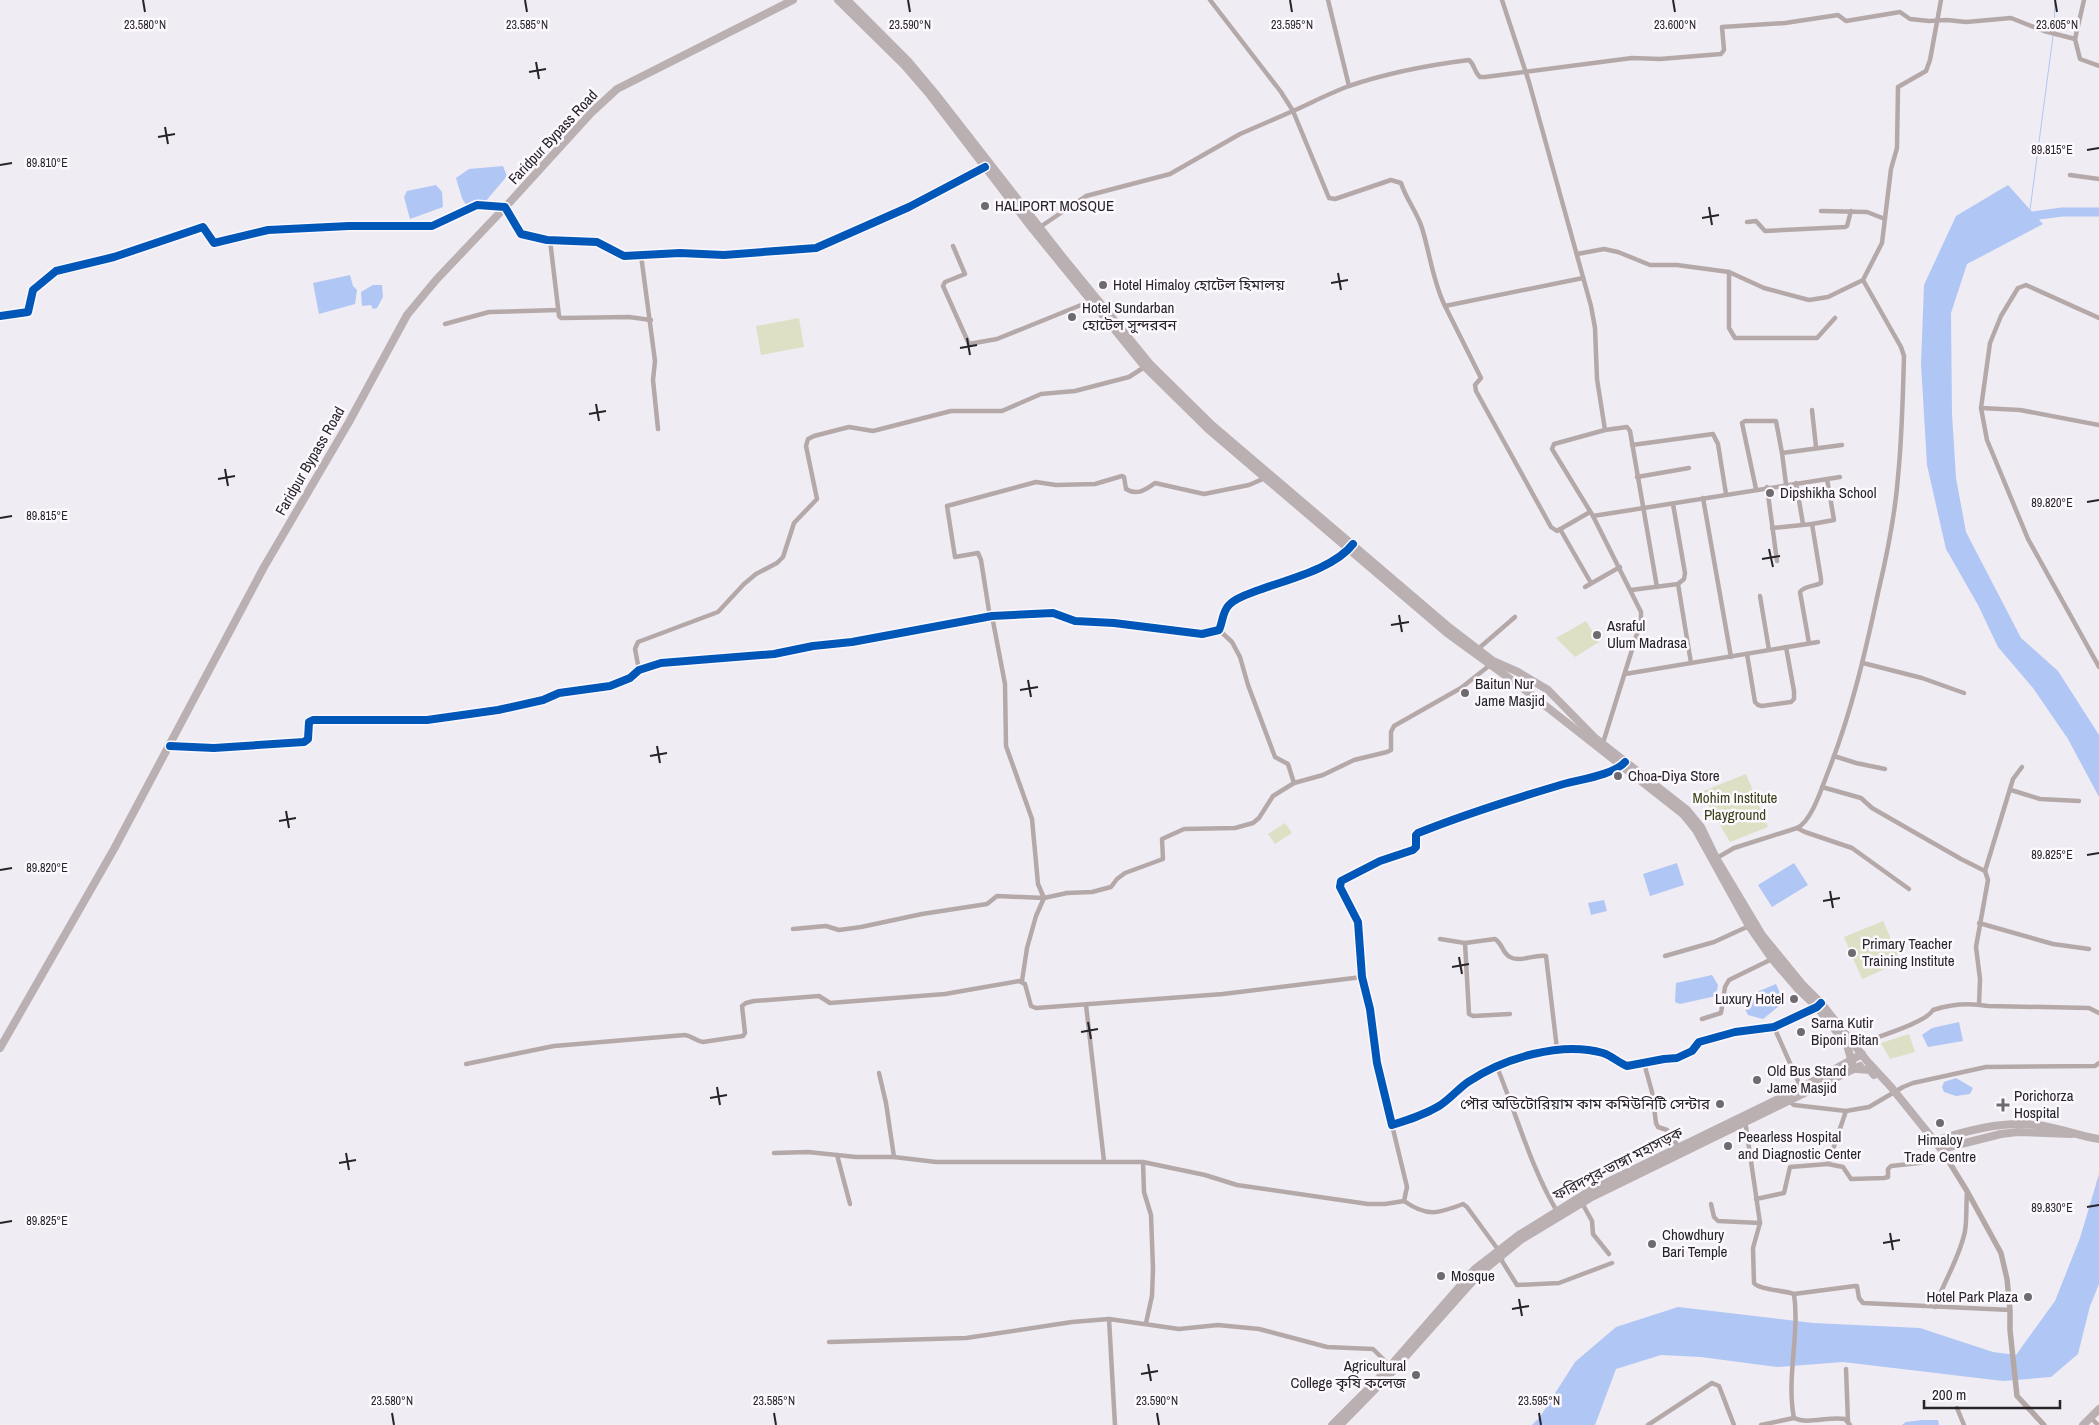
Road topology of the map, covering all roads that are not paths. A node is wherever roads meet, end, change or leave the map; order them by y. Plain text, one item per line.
1 (784, 0) edge
2 (793, 0) edge
3 (838, 0) edge
4 (847, 0) edge
5 (1210, 0) edge
6 (1328, 0) edge
7 (1502, 0) edge
8 (1941, 0) edge
9 (2084, 0) edge
10 (777, 8) junction
11 (1937, 22) junction
12 (2075, 39) junction
13 (2099, 66) edge
14 (1525, 72) junction
15 (1349, 86) junction
16 (1293, 111) junction
17 (970, 143) junction
18 (985, 167) junction
19 (994, 174) junction
20 (2070, 175) dead end
21 (2099, 179) edge
22 (505, 207) junction
23 (1821, 211) dead end
24 (1851, 211) junction
25 (1885, 219) junction
26 (1747, 222) dead end
27 (1040, 227) junction
28 (550, 240) junction
29 (953, 246) dead end
30 (1577, 254) junction
31 (641, 255) junction
32 (1058, 256) junction
33 (1729, 272) junction
34 (1583, 278) junction
35 (1862, 280) junction
36 (1091, 301) junction
37 (1445, 306) junction
38 (558, 310) junction
39 (0, 316) edge
40 (1835, 318) dead end
41 (2099, 318) edge
42 (651, 320) junction
43 (445, 324) dead end
44 (1120, 332) junction
45 (1147, 365) junction
46 (1981, 408) junction
47 (1812, 410) dead end
48 (2099, 425) edge
49 (1210, 427) junction
50 (658, 429) dead end
51 (1605, 430) junction
52 (1632, 445) junction
53 (1842, 445) dead end
54 (1816, 447) junction
55 (1782, 453) junction
56 (1689, 468) dead end
57 (1840, 476) dead end
58 (1637, 477) junction
59 (1265, 478) junction
60 (1827, 479) junction
61 (1796, 483) junction
62 (1786, 484) junction
63 (1767, 487) junction
64 (1756, 489) junction
65 (1726, 494) junction
66 (1703, 498) junction
67 (1673, 504) junction
68 (1303, 506) junction
69 (1644, 508) junction
70 (1592, 514) junction
71 (1803, 524) junction
72 (1812, 524) junction
73 (1772, 528) junction
74 (1560, 529) junction
75 (1351, 546) junction
76 (1777, 560) dead end
77 (1620, 567) junction
78 (1591, 583) junction
79 (1678, 584) junction
80 (1585, 587) dead end
81 (1657, 587) junction
82 (1631, 590) junction
83 (1760, 596) dead end
84 (992, 616) junction
85 (1515, 617) dead end
86 (1219, 630) junction
87 (1818, 642) dead end
88 (1809, 643) junction
89 (1786, 647) junction
90 (1769, 650) junction
91 (1480, 654) junction
92 (1747, 654) junction
93 (1731, 657) junction
94 (1691, 663) junction
95 (1863, 663) junction
96 (1490, 665) junction
97 (2099, 667) edge
98 (639, 670) junction
99 (1625, 674) junction
100 (1964, 693) dead end
101 (170, 746) junction
102 (1601, 747) junction
103 (1834, 756) junction
104 (1623, 764) junction
105 (2022, 767) dead end
106 (1885, 769) dead end
107 (1294, 783) junction
108 (1822, 787) junction
109 (2011, 790) junction
110 (2078, 801) dead end
111 (1797, 828) junction
112 (1714, 859) junction
113 (1986, 871) junction
114 (1909, 889) dead end
115 (1044, 898) junction
116 (1979, 923) junction
117 (1749, 926) junction
118 (793, 929) dead end
119 (1440, 939) dead end
120 (1465, 943) junction
121 (2089, 949) dead end
122 (1665, 956) dead end
123 (1772, 959) junction
124 (1362, 976) junction
125 (1022, 981) junction
126 (1979, 1004) junction
127 (1086, 1005) junction
128 (1819, 1005) junction
129 (2099, 1013) edge
130 (1510, 1014) dead end
131 (1702, 1019) dead end
132 (1774, 1027) junction
133 (1856, 1045) junction
134 (0, 1048) edge
135 (1556, 1048) junction
136 (1862, 1054) junction
137 (1867, 1062) junction
138 (1644, 1063) junction
139 (2099, 1063) edge
140 (466, 1064) dead end
141 (1853, 1065) junction
142 (1497, 1067) junction
143 (879, 1073) dead end
144 (1816, 1084) junction
145 (1801, 1088) junction
146 (1894, 1093) junction
147 (1788, 1101) junction
148 (1846, 1111) junction
149 (1744, 1119) junction
150 (1392, 1124) junction
151 (2071, 1134) junction
152 (2099, 1138) edge
153 (1934, 1141) junction
154 (1680, 1150) junction
155 (774, 1153) dead end
156 (1943, 1153) junction
157 (837, 1155) junction
158 (894, 1157) junction
159 (1104, 1161) junction
160 (1143, 1162) junction
161 (1828, 1164) junction
162 (1967, 1191) junction
163 (1595, 1192) junction
164 (1756, 1199) junction
165 (1404, 1201) junction
166 (1582, 1203) junction
167 (850, 1204) dead end
168 (1711, 1204) dead end
169 (1558, 1214) junction
170 (1760, 1223) junction
171 (1500, 1252) junction
172 (1609, 1254) dead end
173 (1612, 1263) dead end
174 (1794, 1294) junction
175 (1935, 1306) junction
176 (2010, 1310) junction
177 (1109, 1319) junction
178 (1146, 1323) junction
179 (829, 1342) dead end
180 (1392, 1368) junction
181 (1846, 1369) dead end
182 (1957, 1408) dead end
183 (2099, 1409) edge
184 (1794, 1418) junction
185 (1849, 1423) edge
186 (1336, 1424) edge
187 (1114, 1425) edge
188 (1648, 1425) edge
189 (1734, 1425) edge
190 (1761, 1425) edge
191 (1964, 1425) edge
192 (2044, 1425) edge
193 (2083, 1425) edge

1 - 10 highway, Faridpur Bypass Road
2 - 10 highway, Faridpur Bypass Road
3 - 17 highway
4 - 17 highway
5 - 16 street
6 - 15 street
7 - 14 street
8 - 11 street
9 - 12 street
10 - 22 highway, Faridpur Bypass Road
11 - 12 street
11 - 14 street
11 - 25 street
12 - 13 street
14 - 15 street
14 - 30 street
15 - 16 street
16 - 27 street
16 - 37 street
17 - 18 highway
17 - 19 highway
18 - 19 highway
18 - 31 street
19 - 27 highway
19 - 32 highway
20 - 21 street
22 - 28 street
22 - 39 street
22 - 101 highway, Faridpur Bypass Road
23 - 24 street
24 - 25 street
24 - 26 street
25 - 35 street
27 - 32 highway
28 - 31 street
28 - 38 street
29 - 36 street
30 - 33 street
30 - 34 street
31 - 42 street
32 - 36 highway
32 - 44 highway
33 - 35 street
33 - 40 street
34 - 37 street
34 - 51 street
35 - 95 street
36 - 44 highway
37 - 74 street
38 - 42 street
38 - 43 street
41 - 46 street
42 - 50 street
44 - 45 highway
45 - 49 highway
45 - 98 street
46 - 48 street
46 - 97 street
47 - 54 street
49 - 59 highway
49 - 68 highway
51 - 52 street
51 - 70 street
52 - 58 street
52 - 65 street
53 - 54 street
54 - 55 street
55 - 62 street
55 - 64 street
56 - 58 street
57 - 60 street
58 - 69 street
59 - 68 highway
59 - 84 street
60 - 61 street
60 - 72 street
61 - 62 street
61 - 71 street
62 - 63 street
63 - 64 street
63 - 73 street
64 - 65 street
65 - 66 street
66 - 67 street
66 - 93 street
67 - 69 street
67 - 79 street
68 - 75 highway
69 - 70 street
69 - 81 street
70 - 74 street
70 - 77 street
71 - 72 street
71 - 73 street
72 - 88 street
73 - 76 street
74 - 78 street
75 - 86 street
75 - 91 highway
77 - 78 street
77 - 82 street
78 - 80 street
79 - 81 street
79 - 94 street
81 - 82 street
82 - 99 street
83 - 90 street
84 - 86 street
84 - 98 street
84 - 115 street
85 - 91 street
86 - 107 street
87 - 88 street
88 - 89 street
89 - 90 street
89 - 92 street
90 - 92 street
91 - 96 highway
91 - 102 highway
92 - 93 street
93 - 94 street
94 - 99 street
95 - 100 street
95 - 103 street
96 - 102 highway
96 - 107 street
98 - 101 street
99 - 102 street
101 - 134 highway, Faridpur Bypass Road
102 - 104 highway
103 - 106 street
103 - 108 street
104 - 112 highway
104 - 124 street
105 - 109 street
107 - 115 street
108 - 111 street
108 - 113 street
109 - 110 street
109 - 113 street
111 - 112 street
111 - 114 street
112 - 117 highway
112 - 128 highway
113 - 116 street
115 - 118 street
115 - 125 street
116 - 121 street
116 - 126 street
117 - 122 street
117 - 123 highway
119 - 120 street
120 - 130 street
120 - 135 street
123 - 128 highway
123 - 131 street
124 - 127 street
124 - 150 street
125 - 127 street
125 - 140 street
126 - 129 street
126 - 133 street
127 - 159 street
128 - 132 street
128 - 133 highway
128 - 141 highway
132 - 138 street
132 - 145 street
133 - 136 highway
135 - 138 street
135 - 142 street
136 - 137 highway
136 - 141 highway, ফরিদপুর-ভাঙ্গা মহাসড়ক
137 - 141 highway, ফরিদপুর-ভাঙ্গা মহাসড়ক
137 - 146 highway
138 - 154 street
139 - 146 street
141 - 144 highway, ফরিদপুর-ভাঙ্গা মহাসড়ক
141 - 146 highway
142 - 150 street
142 - 169 street
143 - 158 street
144 - 145 highway, ফরিদপুর-ভাঙ্গা মহাসড়ক
144 - 147 highway, ফরিদপুর-ভাঙ্গা মহাসড়ক
145 - 149 highway, ফরিদপুর-ভাঙ্গা মহাসড়ক
146 - 148 street
146 - 153 highway
147 - 148 street
147 - 149 highway, ফরিদপুর-ভাঙ্গা মহাসড়ক
148 - 161 street
149 - 154 highway, ফরিদপুর-ভাঙ্গা মহাসড়ক
149 - 164 street
150 - 165 street
151 - 152 highway
151 - 153 highway
151 - 156 highway
153 - 156 highway
154 - 163 highway, ফরিদপুর-ভাঙ্গা মহাসড়ক
155 - 157 street
156 - 161 street
156 - 162 main road
157 - 158 street
157 - 167 street
158 - 159 street
159 - 160 street
160 - 165 street
160 - 178 street
161 - 164 street
162 - 175 street
162 - 176 main road
163 - 166 highway, ফরিদপুর-ভাঙ্গা মহাসড়ক
163 - 169 highway, ফরিদপুর-ভাঙ্গা মহাসড়ক
164 - 170 street
165 - 171 street
166 - 169 highway, ফরিদপুর-ভাঙ্গা মহাসড়ক
166 - 172 street
168 - 170 street
169 - 171 highway, ফরিদপুর-ভাঙ্গা মহাসড়ক
170 - 174 street
171 - 173 street
171 - 180 highway, ফরিদপুর-ভাঙ্গা মহাসড়ক
174 - 175 street
174 - 184 street
175 - 176 street
176 - 192 main road
177 - 178 street
177 - 179 street
177 - 187 street
178 - 180 street
180 - 186 highway, ফরিদপুর-ভাঙ্গা মহাসড়ক
181 - 185 street
182 - 191 street
183 - 193 highway
184 - 185 street
184 - 190 street
188 - 189 street

